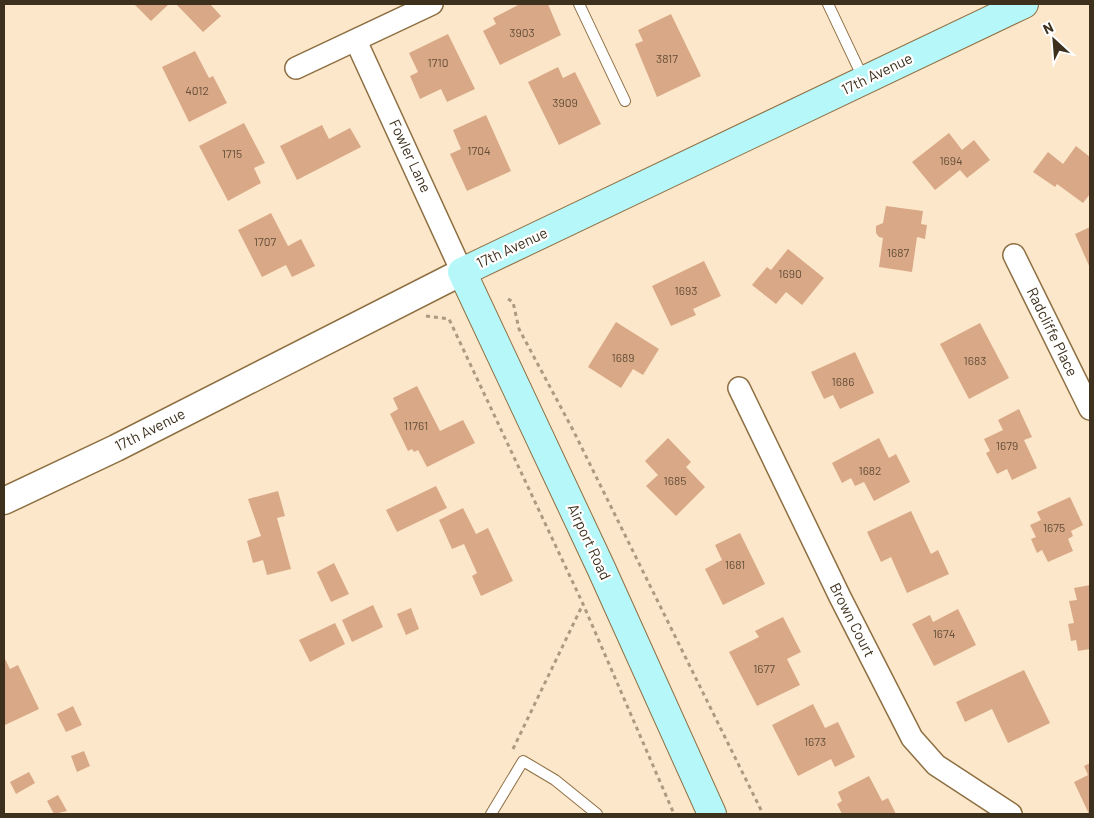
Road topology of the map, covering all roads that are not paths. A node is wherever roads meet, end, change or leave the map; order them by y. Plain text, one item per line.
1 (432, 4) edge
2 (579, 4) edge
3 (828, 4) edge
4 (1024, 4) edge
5 (356, 41) junction
6 (296, 68) dead end
7 (864, 80) junction
8 (625, 101) dead end
9 (1014, 255) dead end
10 (462, 272) junction
11 (739, 388) dead end
12 (1090, 409) edge
13 (4, 501) edge
14 (491, 814) edge
15 (597, 814) edge
16 (712, 814) edge
17 (1010, 814) edge

1 - 5 street
2 - 8 lane
3 - 7 lane
4 - 7 main road, 17th Avenue
5 - 6 street
5 - 10 street, Fowler Lane
7 - 10 main road, 17th Avenue
9 - 12 street, Radcliffe Place
10 - 13 street, 17th Avenue
10 - 16 main road, Airport Road
11 - 17 street, Brown Court
14 - 15 lane

